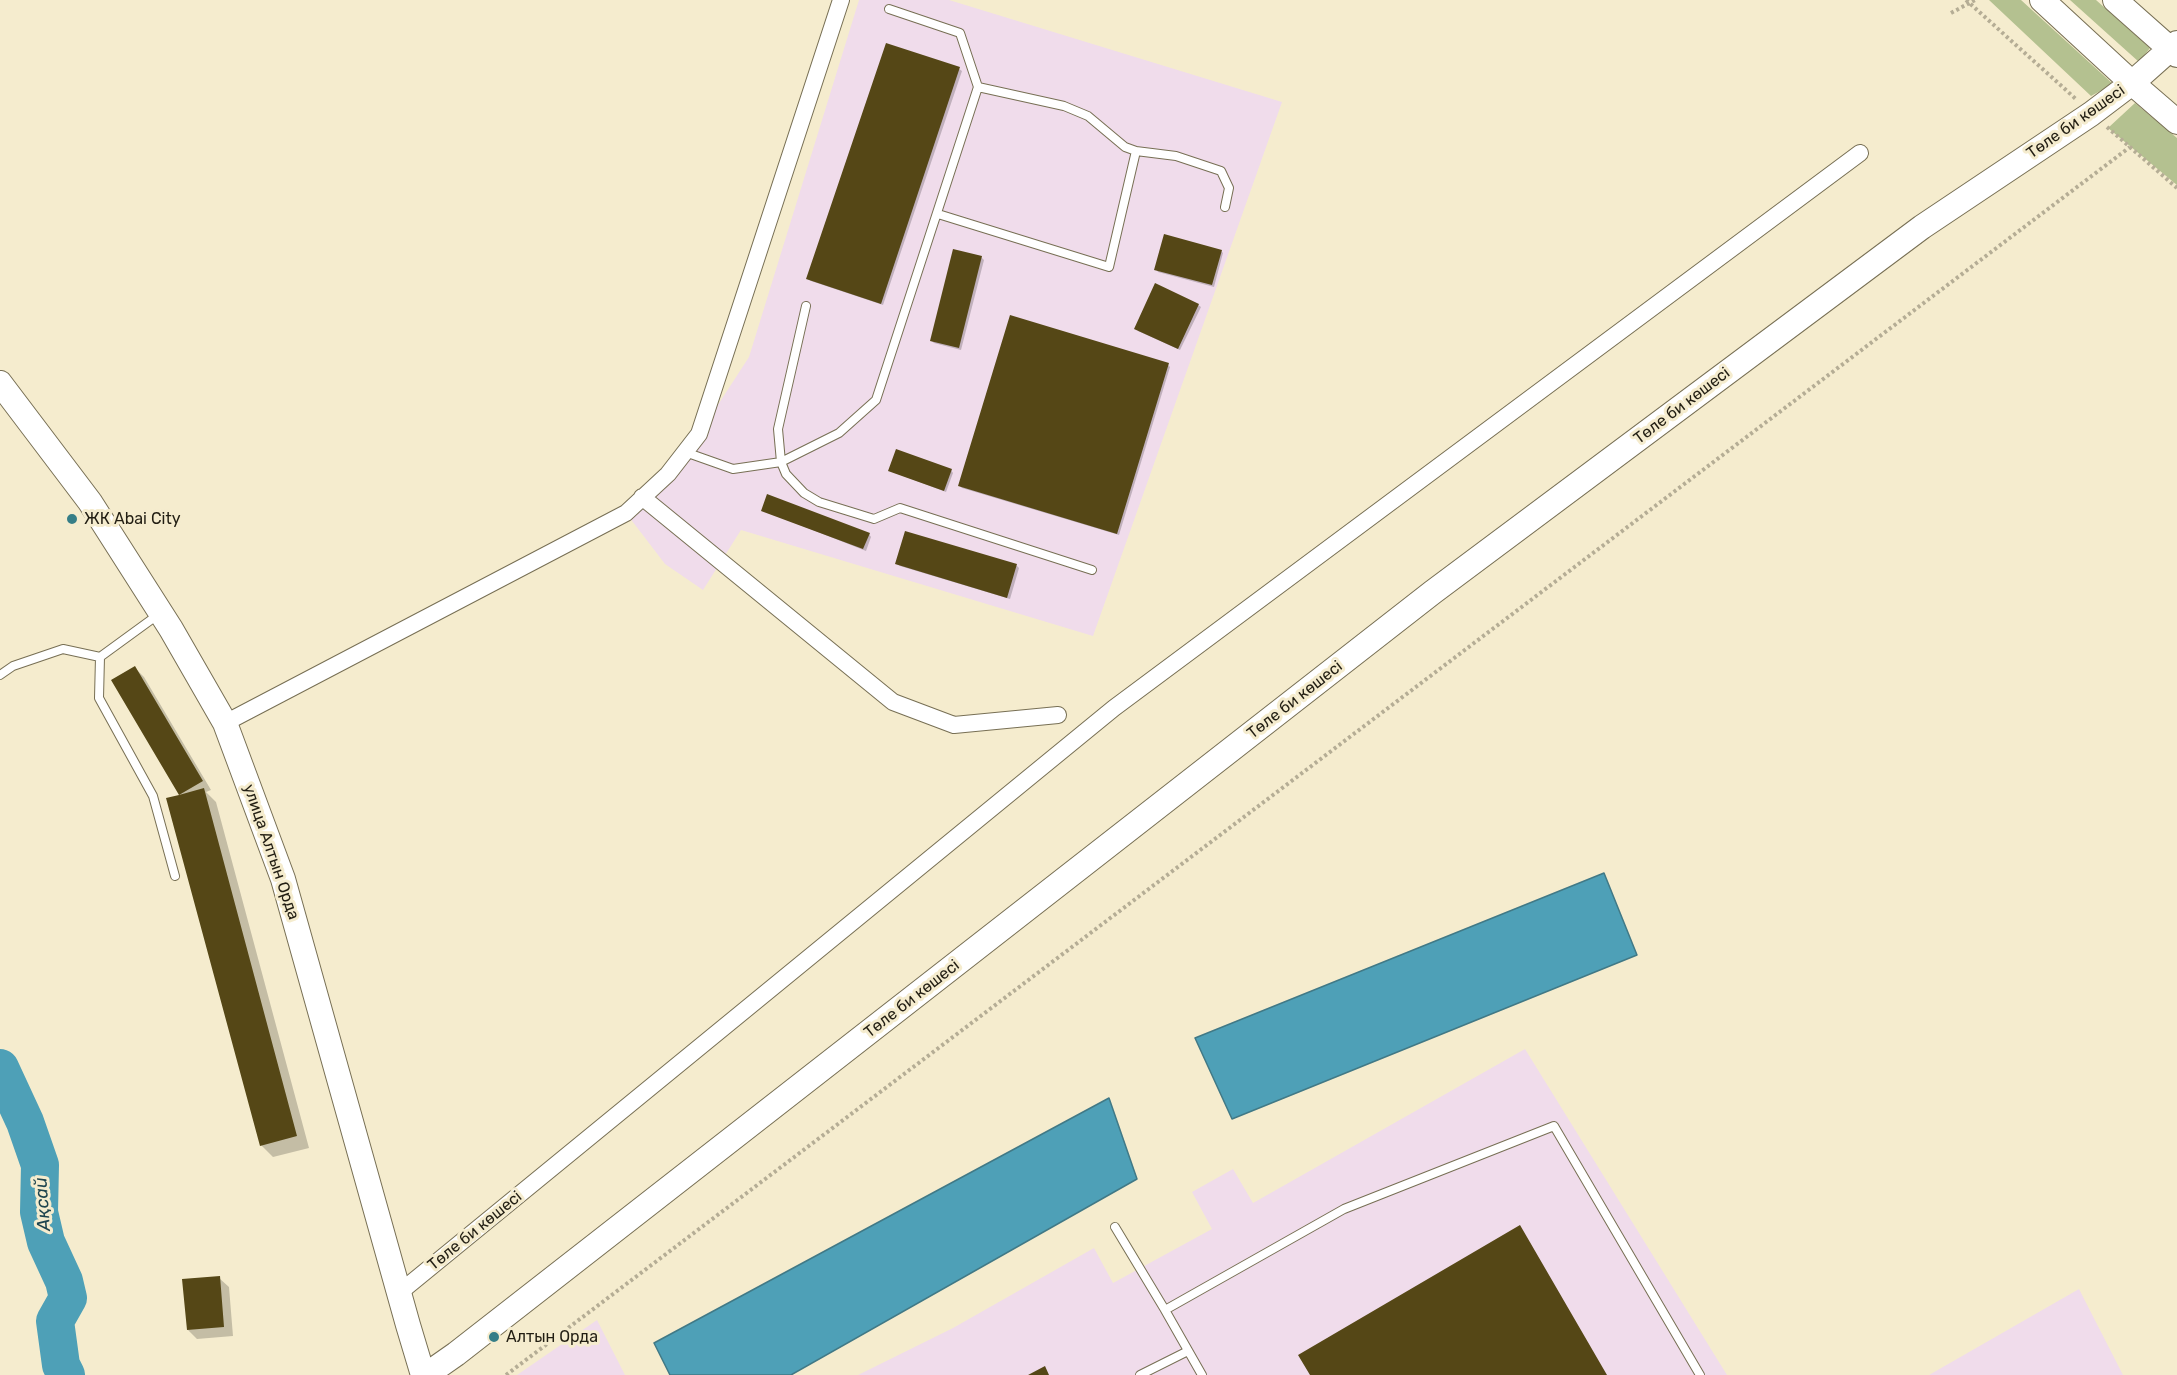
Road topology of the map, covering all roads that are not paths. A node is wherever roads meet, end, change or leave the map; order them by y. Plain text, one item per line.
1 (841, 0) edge
2 (2042, 0) edge
3 (2115, 0) edge
4 (889, 9) dead end
5 (2175, 49) edge
6 (2132, 83) junction
7 (978, 87) junction
8 (2177, 122) edge
9 (1136, 151) junction
10 (1860, 153) dead end
11 (1225, 207) dead end
12 (938, 214) junction
13 (806, 306) dead end
14 (0, 383) edge
15 (685, 452) junction
16 (781, 462) junction
17 (642, 497) junction
18 (1092, 570) dead end
19 (160, 613) junction
20 (100, 657) junction
21 (0, 675) edge
22 (1058, 715) dead end
23 (225, 723) junction
24 (175, 876) dead end
25 (1114, 1227) dead end
26 (399, 1293) junction
27 (1165, 1310) junction
28 (1188, 1351) junction
29 (1152, 1372) edge
30 (425, 1375) edge
31 (1140, 1375) edge
32 (1202, 1375) edge
33 (1700, 1375) edge

1 - 15 street
2 - 6 main road
3 - 5 main road
4 - 7 lane
5 - 6 main road, Төле би көшесі
6 - 8 main road
6 - 30 main road, Төле би көшесі
7 - 9 lane
7 - 12 lane
9 - 11 lane
9 - 12 lane
10 - 26 street, Төле би көшесі
12 - 16 lane
13 - 16 lane
14 - 19 main road, улица Алтын Орда
15 - 16 lane
15 - 17 street
16 - 18 lane
17 - 22 street
17 - 23 street
19 - 20 lane
19 - 23 main road, улица Алтын Орда
20 - 21 lane
20 - 24 lane
23 - 26 main road, улица Алтын Орда
25 - 27 lane
26 - 30 main road, улица Алтын Орда
27 - 28 lane
27 - 33 lane
28 - 29 lane
28 - 32 lane
29 - 31 lane

